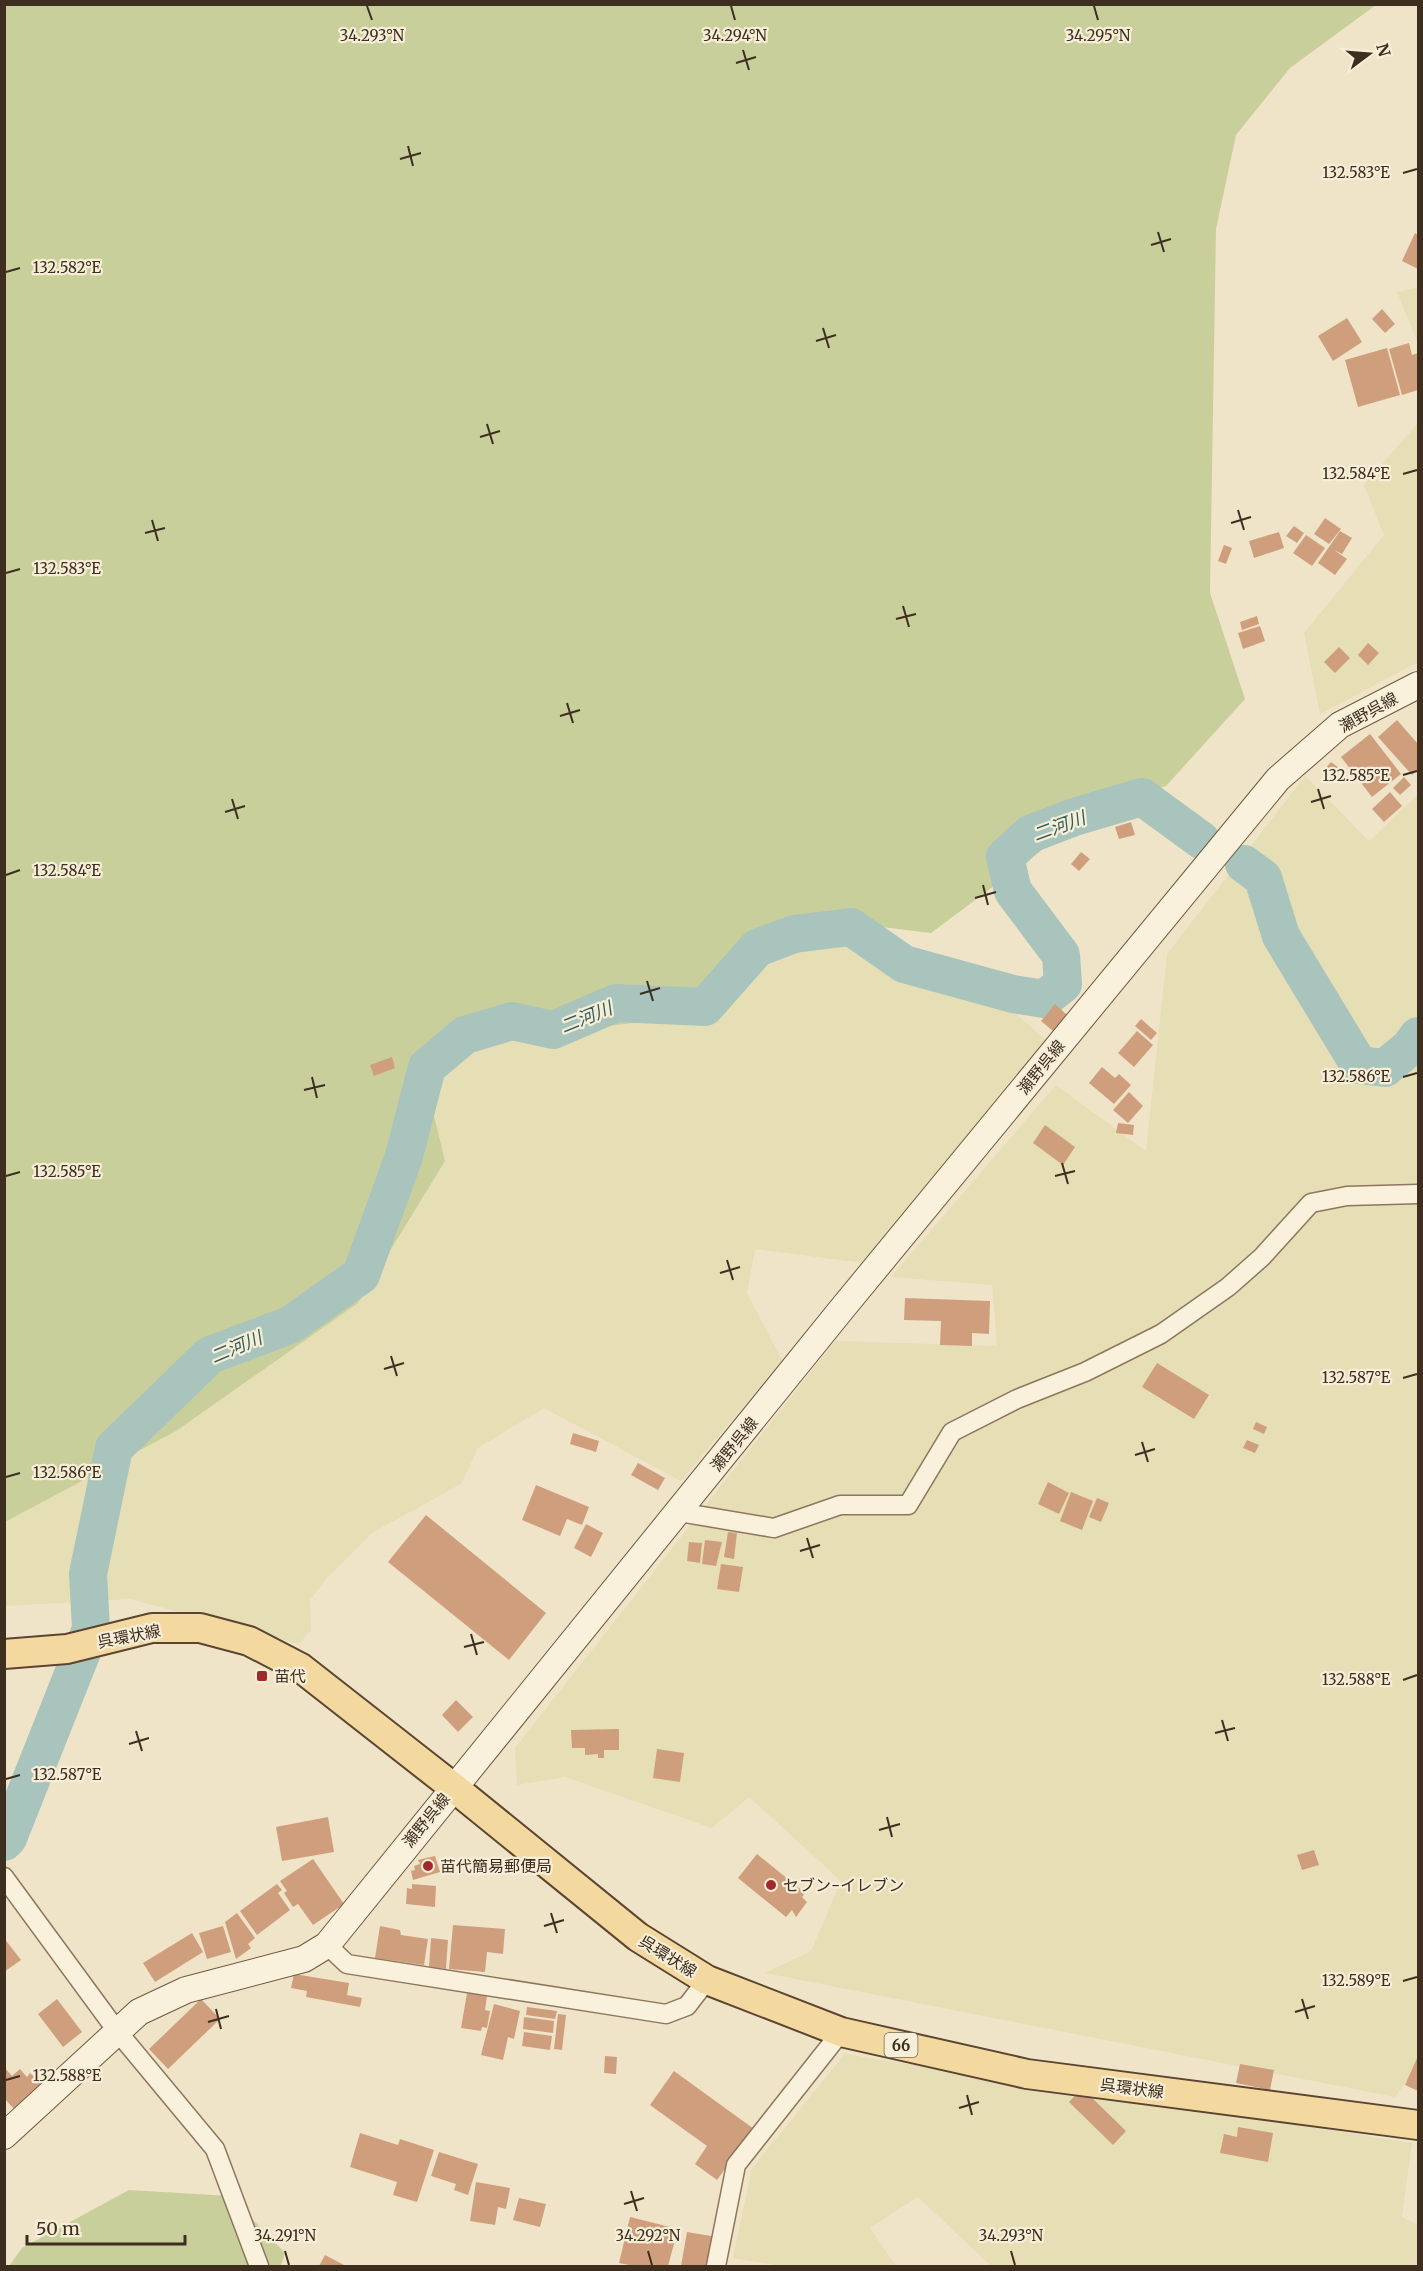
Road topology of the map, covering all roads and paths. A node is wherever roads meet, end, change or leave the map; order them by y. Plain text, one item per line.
1 (1419, 685) edge
2 (1419, 1194) edge
3 (679, 1512) junction
4 (4, 1654) edge
5 (453, 1787) junction
6 (4, 1877) edge
7 (327, 1945) junction
8 (707, 1980) junction
9 (117, 2031) junction
10 (841, 2032) junction
11 (1419, 2125) edge
12 (4, 2136) edge
13 (259, 2266) edge
14 (716, 2266) edge

1 - 3 main road, 瀬野呉線
2 - 3 street
3 - 5 main road, 瀬野呉線
4 - 5 main road, 呉環状線 / 66
5 - 7 main road, 瀬野呉線
5 - 8 main road, 呉環状線 / 66
6 - 9 street
7 - 8 street
7 - 9 main road, 瀬野呉線
8 - 10 main road, 呉環状線 / 66
9 - 12 main road, 瀬野呉線
9 - 13 street
10 - 11 main road, 呉環状線 / 66
10 - 14 street

